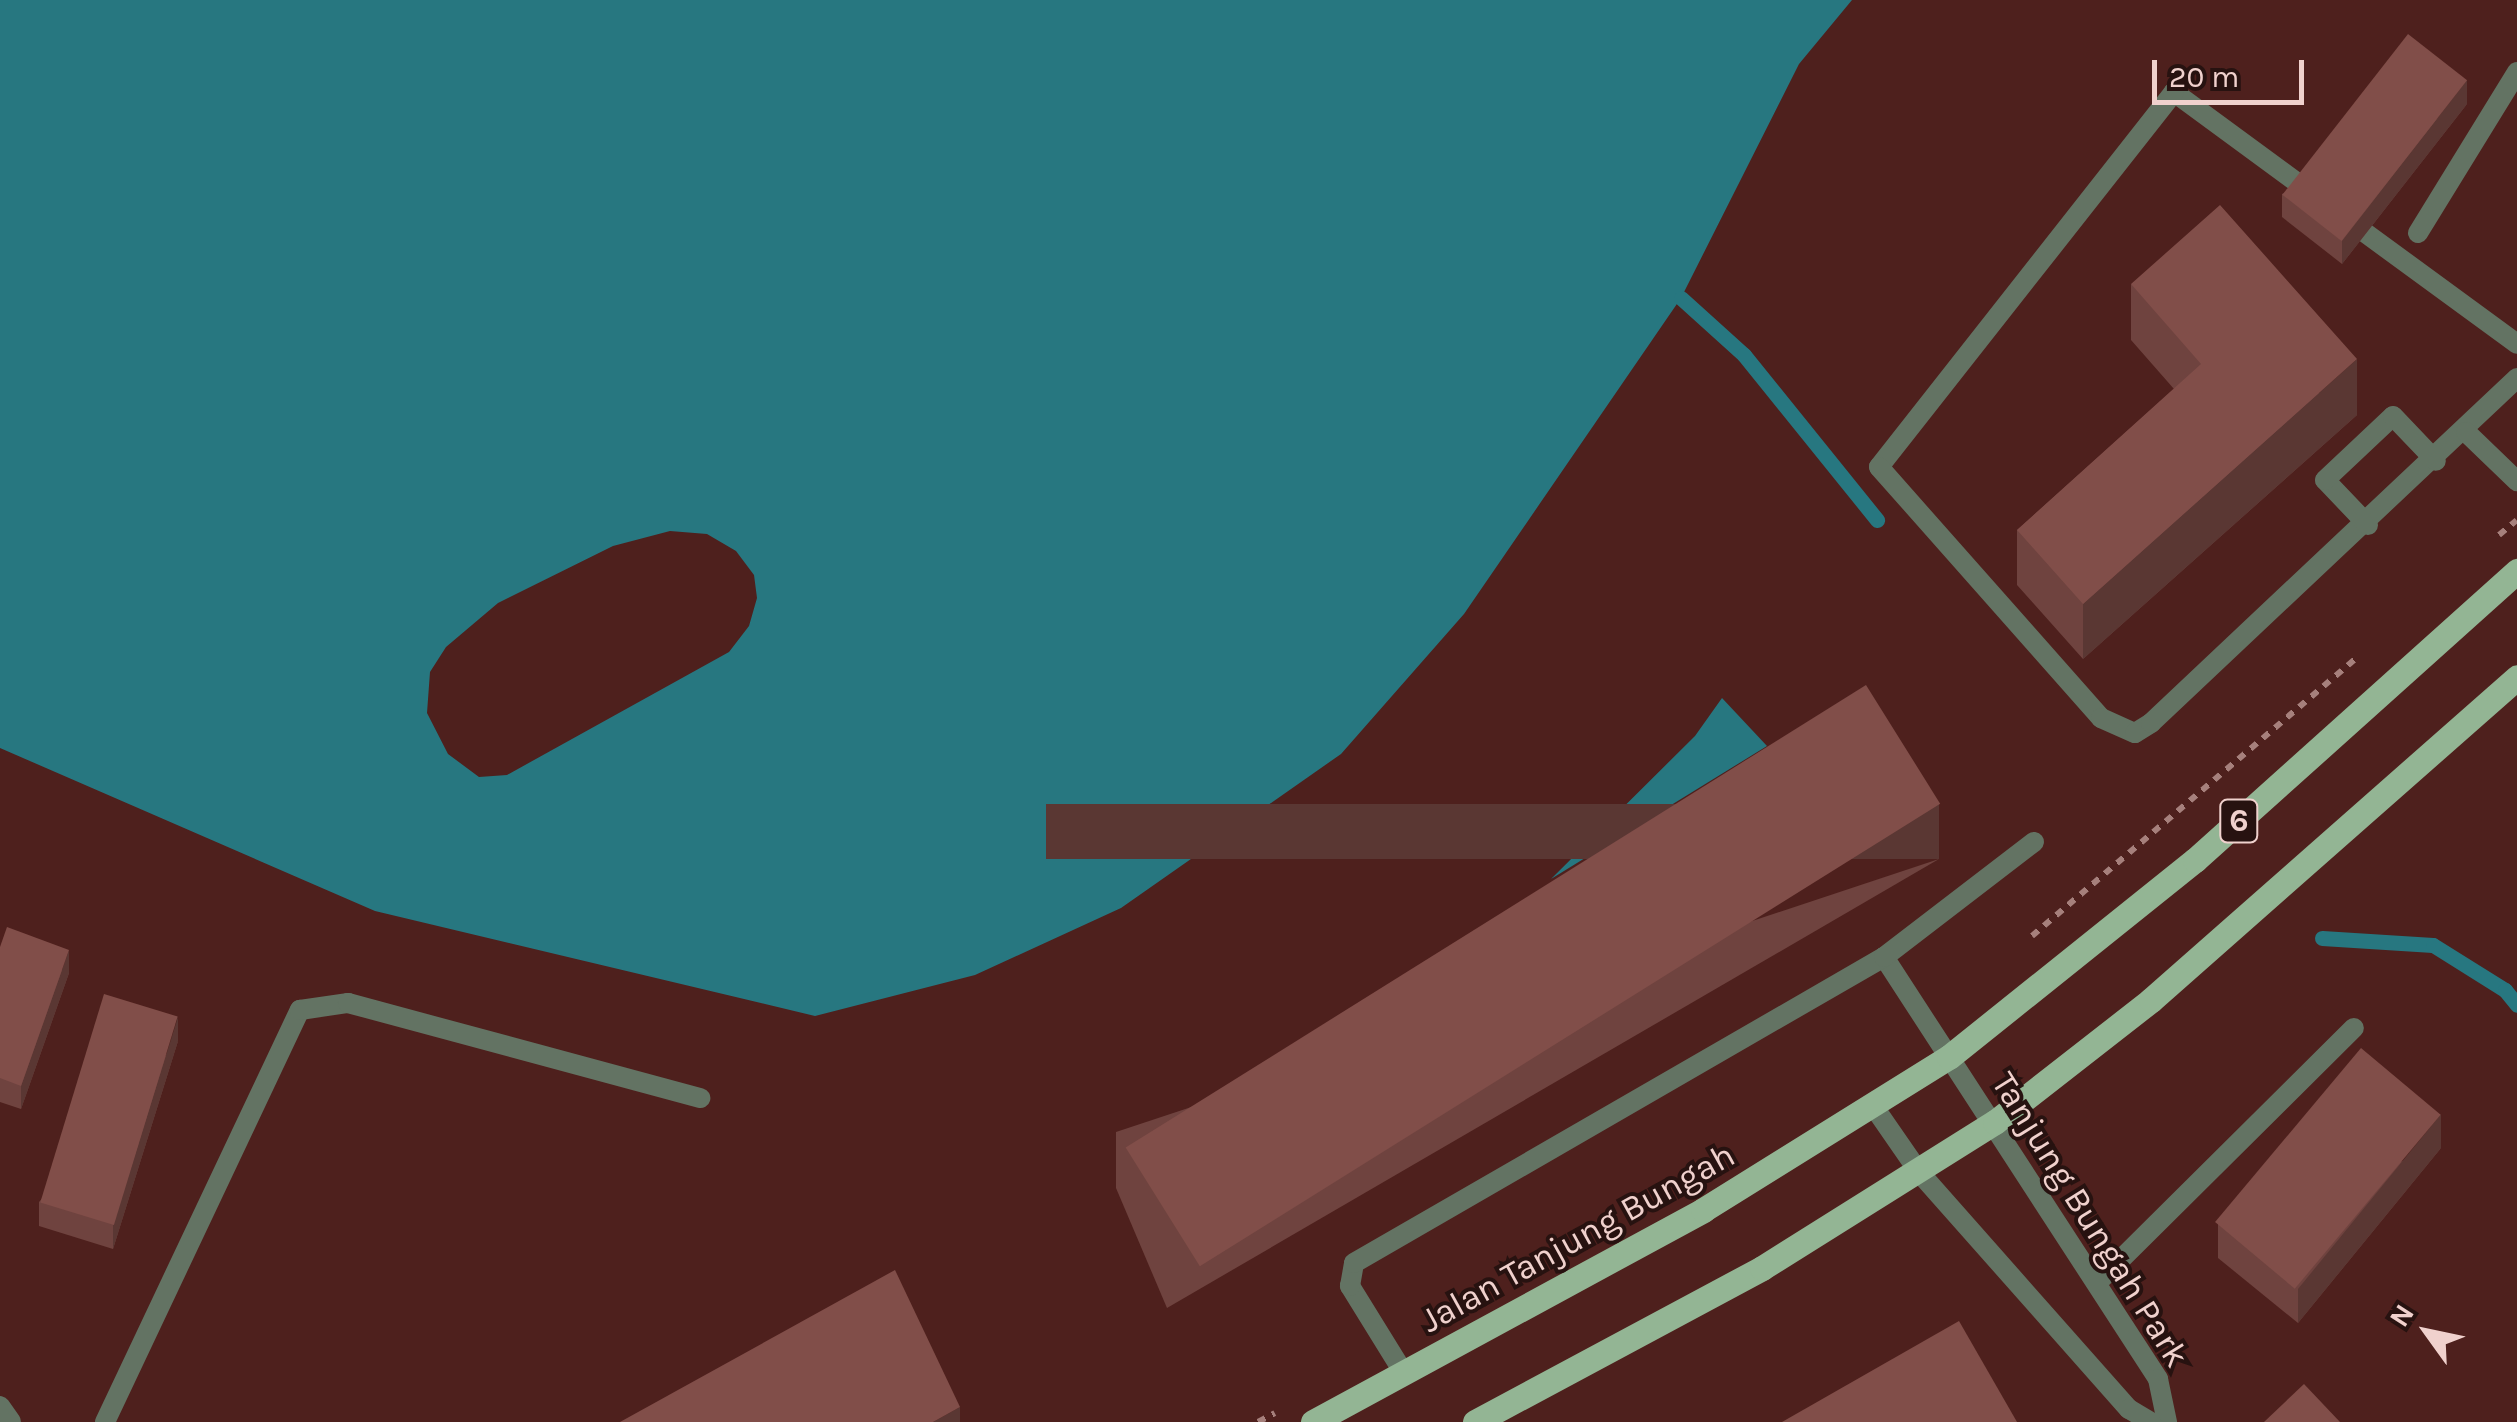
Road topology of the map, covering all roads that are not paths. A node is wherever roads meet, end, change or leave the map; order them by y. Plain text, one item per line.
1 (2517, 72) edge
2 (2418, 233) dead end
3 (2517, 344) edge
4 (2517, 378) edge
5 (2466, 432) junction
6 (2436, 461) junction
7 (2517, 481) edge
8 (2368, 524) junction
9 (2517, 572) edge
10 (2517, 677) edge
11 (2034, 842) dead end
12 (1884, 957) junction
13 (2354, 1028) dead end
14 (1948, 1057) junction
15 (700, 1098) dead end
16 (1874, 1107) junction
17 (1995, 1122) junction
18 (1919, 1172) junction
19 (2097, 1283) junction
20 (1405, 1376) junction
21 (0, 1406) edge
22 (11, 1422) edge
23 (105, 1422) edge
24 (1313, 1422) edge
25 (1475, 1422) edge
26 (2151, 1422) edge
27 (2167, 1422) edge

1 - 2 street
3 - 8 street
4 - 5 street
5 - 6 street
5 - 7 street
6 - 8 street
6 - 8 street
9 - 14 main road, 6
10 - 17 main road, 6
11 - 12 street
12 - 14 street, Tanjung Bungah Park
12 - 20 street
13 - 19 street
14 - 16 main road, 6
14 - 17 street, Tanjung Bungah Park
15 - 23 street
16 - 18 street, Tanjung Bungah Park
16 - 20 main road, Jalan Tanjung Bungah / 6
17 - 18 main road, 6
17 - 19 street, Tanjung Bungah Park
18 - 25 main road, 6
18 - 26 street, Tanjung Bungah Park
19 - 27 street, Tanjung Bungah Park
20 - 24 main road, Jalan Tanjung Bungah / 6
21 - 22 street

